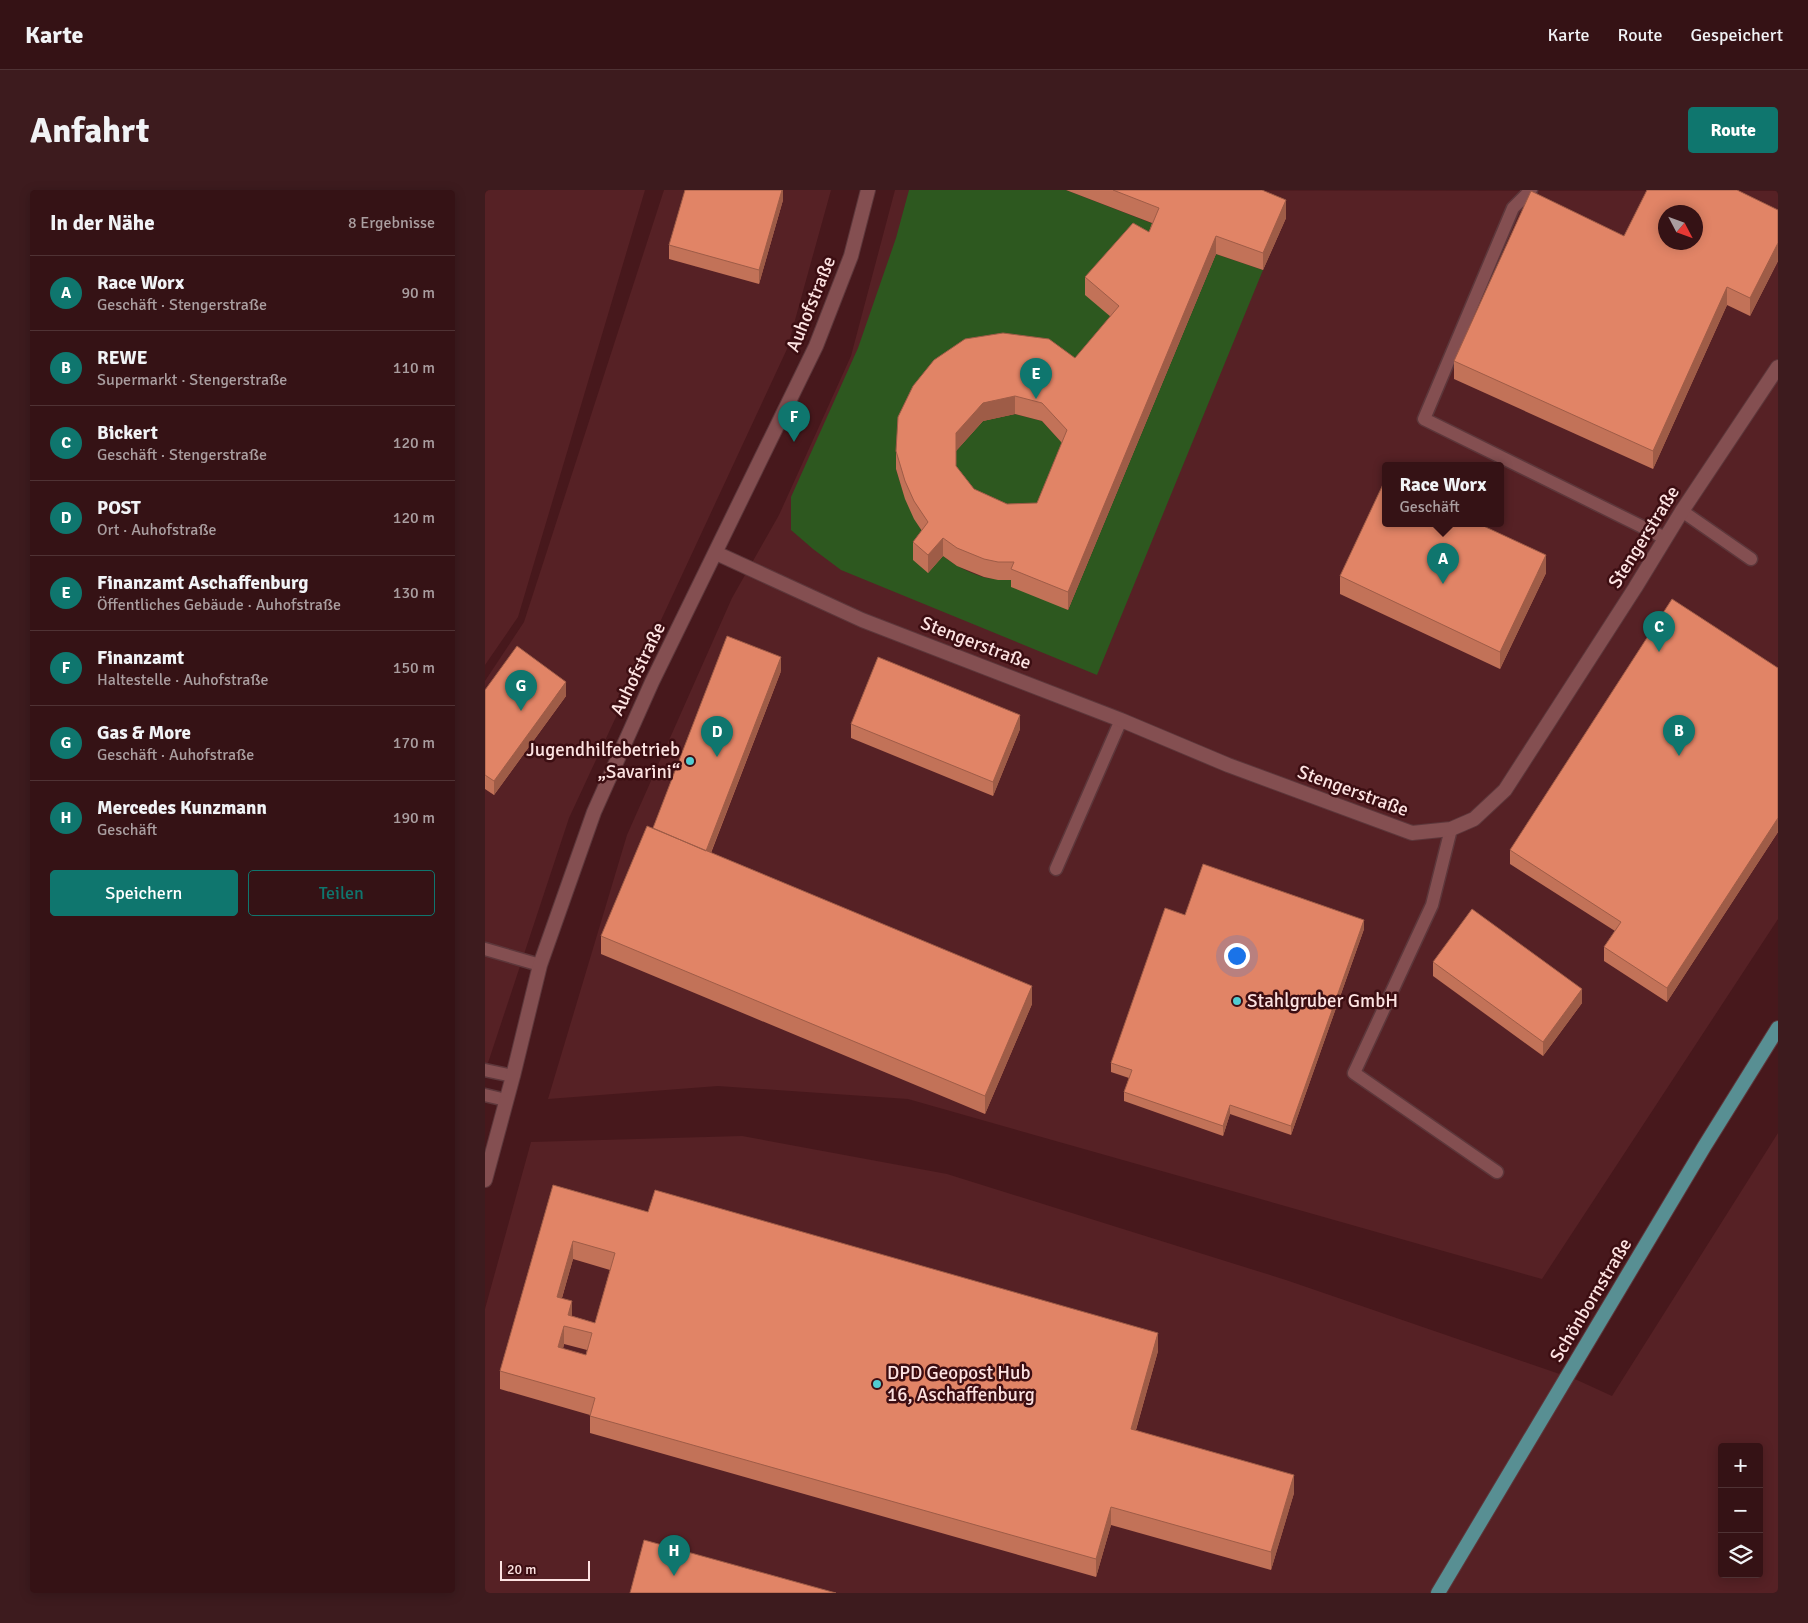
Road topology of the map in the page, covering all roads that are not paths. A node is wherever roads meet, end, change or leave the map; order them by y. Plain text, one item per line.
1 (868, 190) edge
2 (1531, 190) edge
3 (1778, 367) edge
4 (1681, 511) junction
5 (1665, 538) junction
6 (716, 553) junction
7 (1751, 559) dead end
8 (1121, 720) junction
9 (1451, 829) junction
10 (1056, 869) dead end
11 (485, 949) edge
12 (540, 965) junction
13 (1778, 1028) edge
14 (485, 1070) edge
15 (513, 1076) junction
16 (485, 1095) edge
17 (506, 1100) junction
18 (1497, 1172) dead end
19 (485, 1180) edge
20 (1438, 1593) edge

1 - 6 street, Auhofstraße
2 - 5 lane
3 - 4 street, Stengerstraße
4 - 5 street, Stengerstraße
4 - 7 lane
5 - 9 street, Stengerstraße
6 - 8 street, Stengerstraße
6 - 12 street, Auhofstraße
8 - 9 street, Stengerstraße
8 - 10 lane
9 - 18 lane
11 - 12 lane
12 - 15 street, Auhofstraße
13 - 20 main road, Schönbornstraße
14 - 15 lane
15 - 17 street, Auhofstraße
16 - 17 lane
17 - 19 street, Auhofstraße

